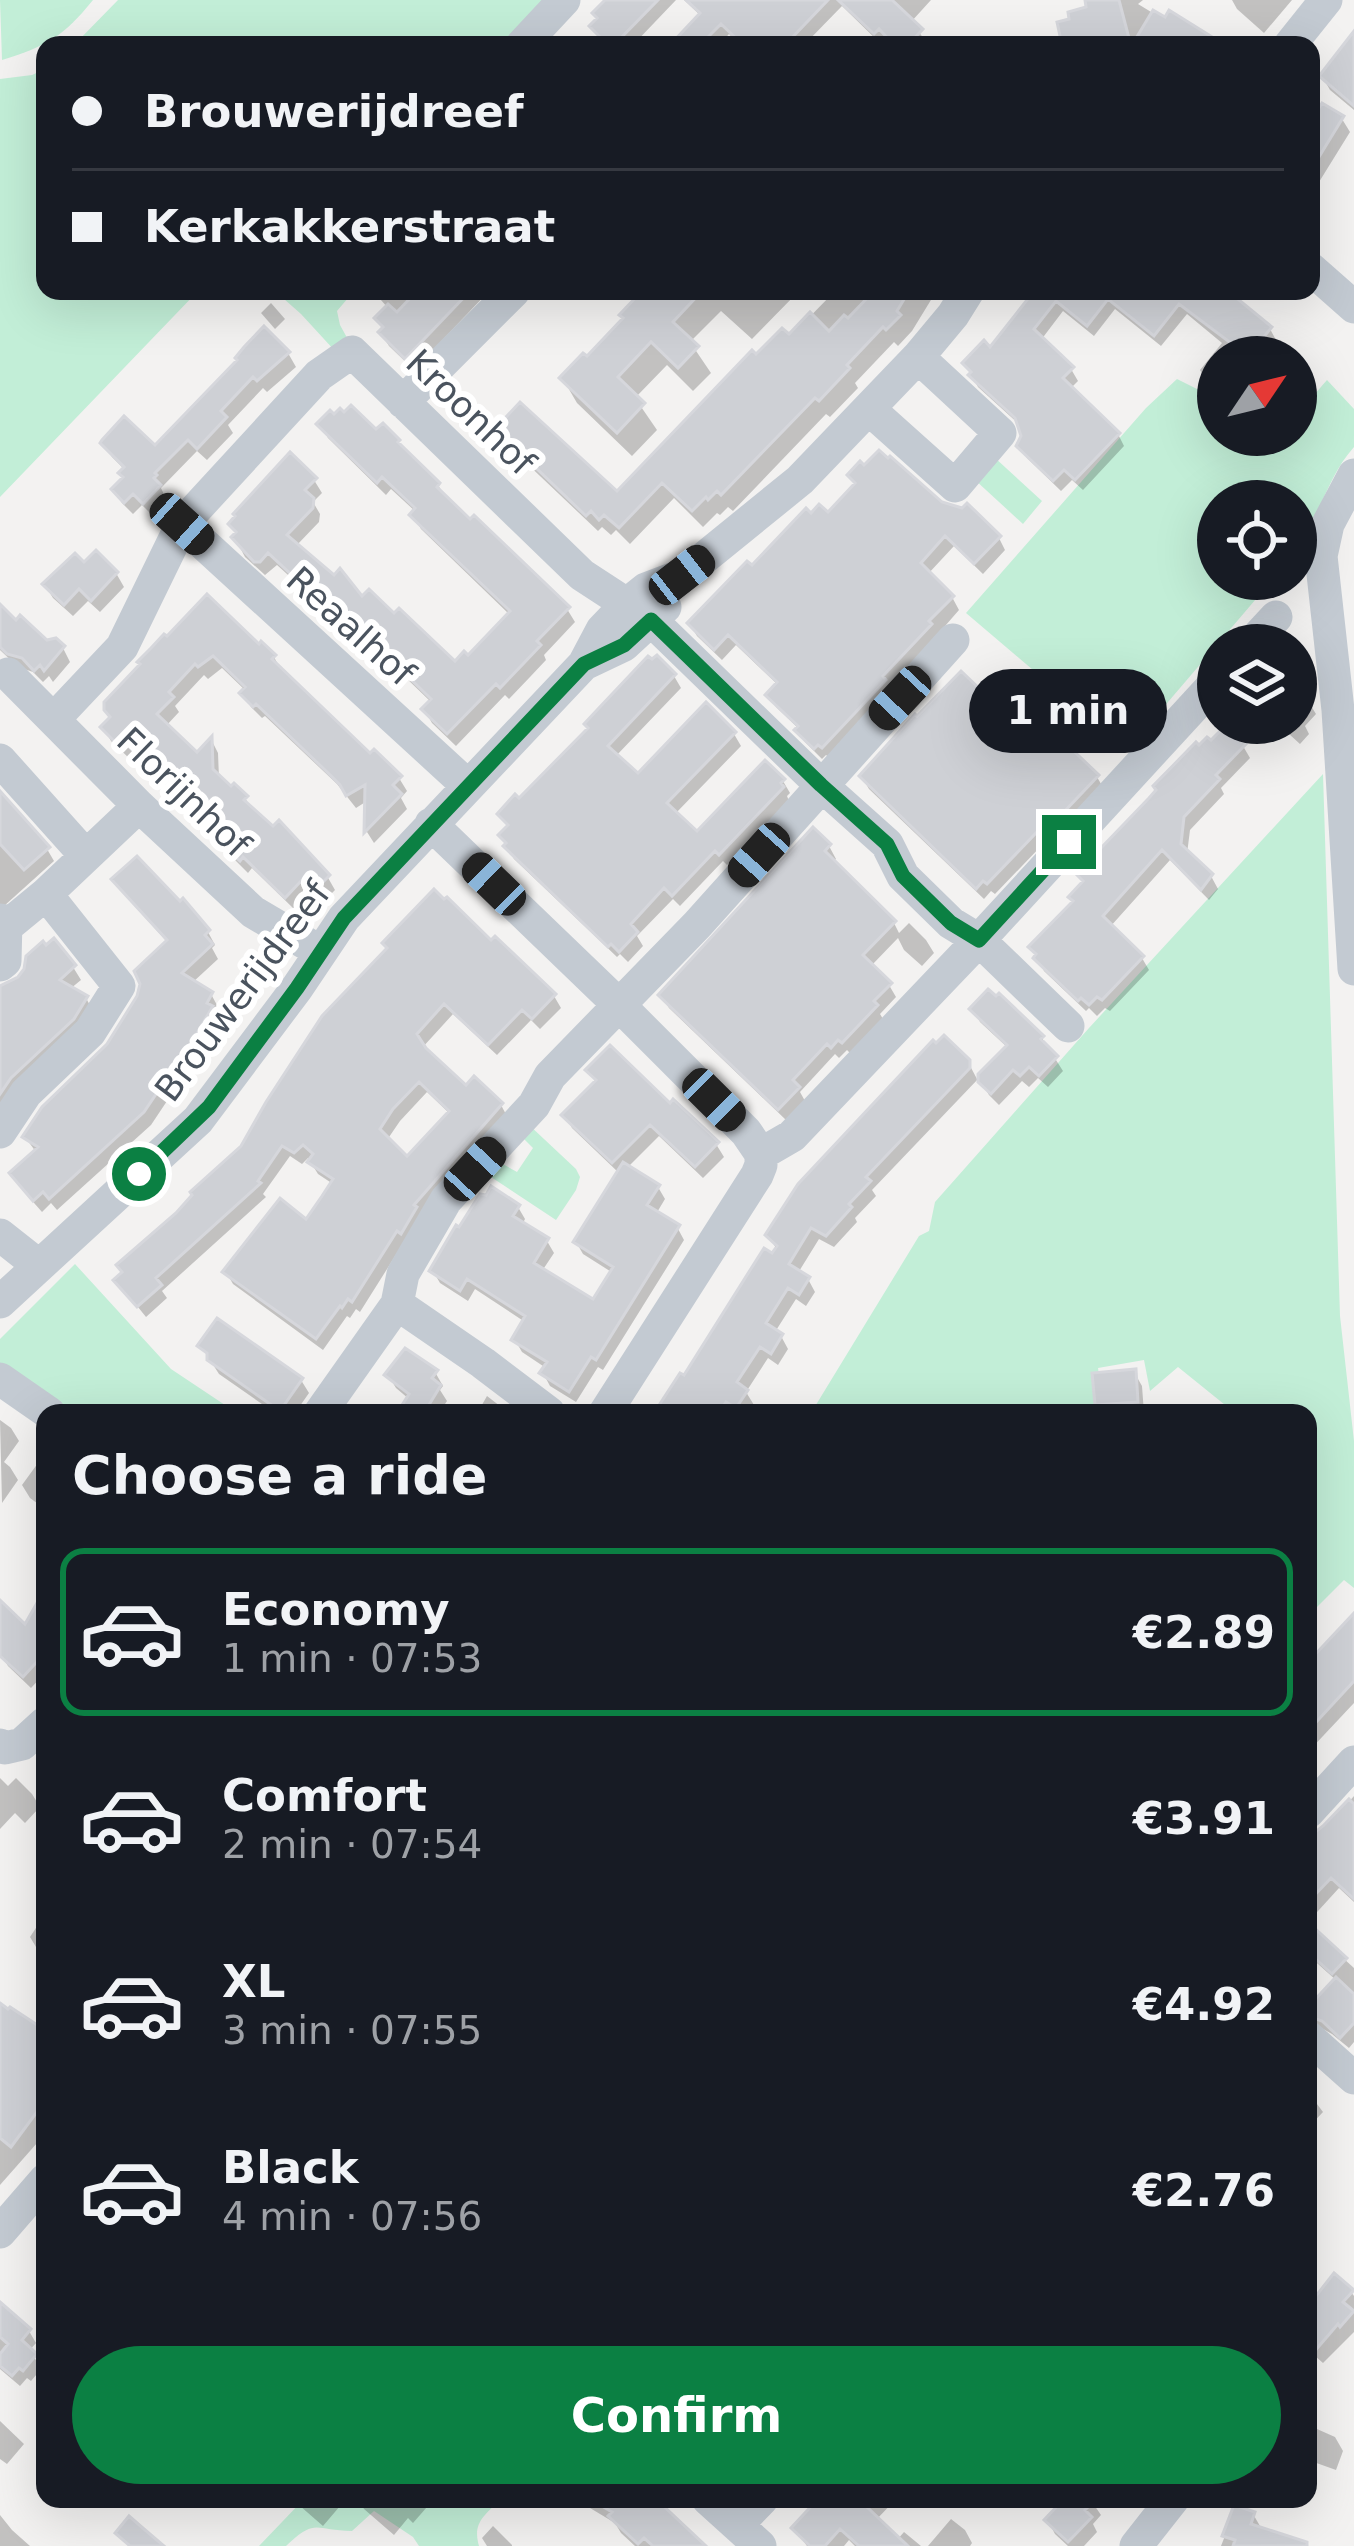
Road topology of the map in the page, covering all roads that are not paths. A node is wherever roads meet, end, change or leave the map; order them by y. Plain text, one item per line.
1 (564, 0) edge
2 (1325, 0) edge
3 (530, 36) edge
4 (1297, 36) edge
5 (1320, 277) edge
6 (505, 300) edge
7 (962, 300) edge
8 (1354, 307) edge
9 (918, 357) junction
10 (403, 402) junction
11 (869, 409) junction
12 (1354, 475) edge
13 (182, 524) junction
14 (638, 613) junction
15 (1276, 617) dead end
16 (1270, 624) edge
17 (953, 640) dead end
18 (8, 674) dead end
19 (1197, 703) edge
20 (54, 719) junction
21 (1347, 735) edge
22 (0, 760) edge
23 (821, 785) junction
24 (468, 786) junction
25 (139, 806) junction
26 (431, 824) junction
27 (86, 856) junction
28 (46, 894) junction
29 (3, 921) edge
30 (979, 940) junction
31 (319, 951) junction
32 (0, 965) edge
33 (1354, 969) edge
34 (619, 1004) junction
35 (1068, 1026) dead end
36 (0, 1132) edge
37 (761, 1154) junction
38 (0, 1235) edge
39 (38, 1265) junction
40 (0, 1302) edge
41 (397, 1304) junction
42 (0, 1379) edge
43 (36, 1404) edge
44 (326, 1404) edge
45 (537, 1404) edge
46 (610, 1404) edge
47 (36, 1731) edge
48 (0, 1745) edge
49 (1354, 1762) edge
50 (1317, 1802) edge
51 (1317, 2045) edge
52 (1354, 2078) edge
53 (36, 2190) edge
54 (0, 2232) edge
55 (718, 2508) edge
56 (1165, 2508) edge
57 (748, 2536) edge
58 (1136, 2546) edge

1 - 3 street
2 - 4 street
5 - 8 street
6 - 10 street
7 - 9 street, Brouwerijdreef
9 - 11 street, Brouwerijdreef
9 - 11 street
10 - 13 street, Kroonhof
10 - 14 street, Kroonhof
11 - 14 street, Brouwerijdreef
12 - 21 street
13 - 20 street, Kroonhof
13 - 24 street, Reaalhof
14 - 23 street, Kroonhof
14 - 24 street, Brouwerijdreef
15 - 16 street
17 - 23 street
18 - 20 street, Florijnhof
19 - 30 street
20 - 25 street, Florijnhof
21 - 33 street
22 - 27 street
23 - 30 street, Kroonhof
23 - 34 street
24 - 26 street, Brouwerijdreef
25 - 27 street
25 - 31 street, Florijnhof
26 - 31 street, Brouwerijdreef
26 - 34 street
27 - 28 street
28 - 29 street
28 - 36 street
29 - 32 street
30 - 35 street, Kroonhof
30 - 37 street
31 - 39 street, Brouwerijdreef
34 - 37 street
34 - 41 street
37 - 46 street
38 - 39 street
39 - 40 street, Brouwerijdreef
41 - 44 street
41 - 45 street
42 - 43 street
47 - 48 street
49 - 50 street
51 - 52 street
53 - 54 street
55 - 57 street
56 - 58 street

